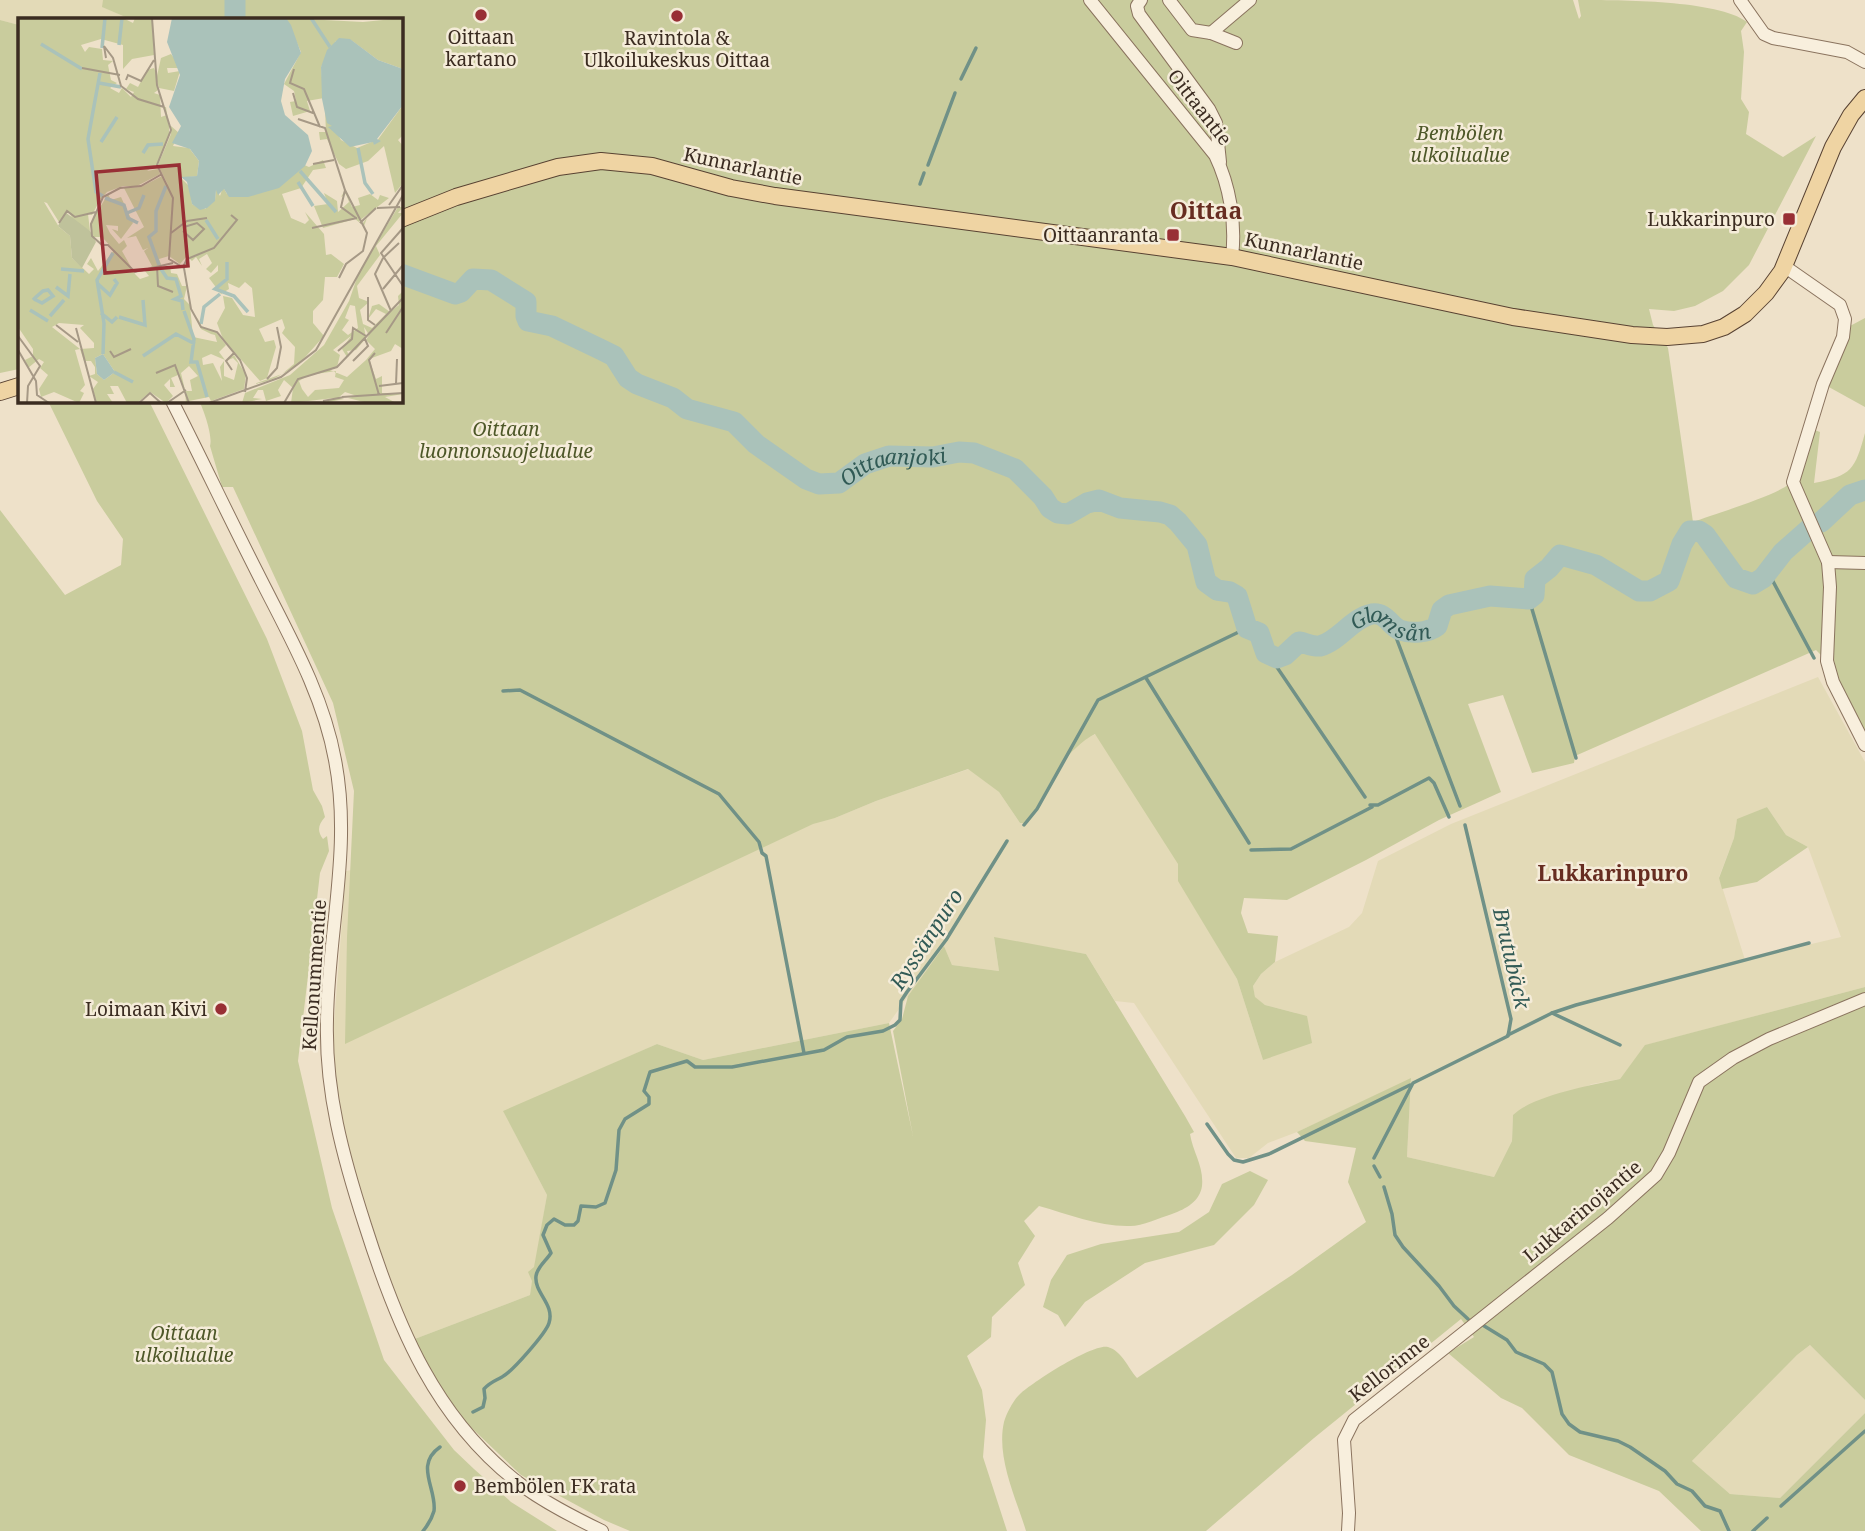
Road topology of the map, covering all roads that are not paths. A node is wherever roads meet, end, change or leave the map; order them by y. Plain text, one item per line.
1 (1090, 0) edge
2 (1141, 0) edge
3 (1169, 0) edge
4 (1250, 0) edge
5 (1740, 0) edge
6 (1211, 33) junction
7 (1236, 43) dead end
8 (1865, 62) edge
9 (1865, 98) edge
10 (1220, 166) junction
11 (402, 219) edge
12 (1232, 257) junction
13 (1784, 267) junction
14 (18, 386) edge
15 (0, 392) edge
16 (172, 402) edge
17 (1828, 562) junction
18 (1865, 563) edge
19 (1865, 745) edge
20 (1865, 999) edge
21 (1471, 1327) joint
22 (602, 1531) edge
23 (1348, 1531) edge

1 - 10 street, Oittaantie
2 - 10 street
3 - 6 street
4 - 6 street
5 - 8 street
6 - 7 street
9 - 13 main road, Kunnarlantie
10 - 12 street, Oittaantie
11 - 12 main road, Kunnarlantie
12 - 13 main road, Kunnarlantie
13 - 17 street
14 - 15 main road
16 - 22 street, Kellonummentie
17 - 18 street
17 - 19 street
20 - 21 street, Lukkarinojantie
21 - 23 street, Kellorinne

